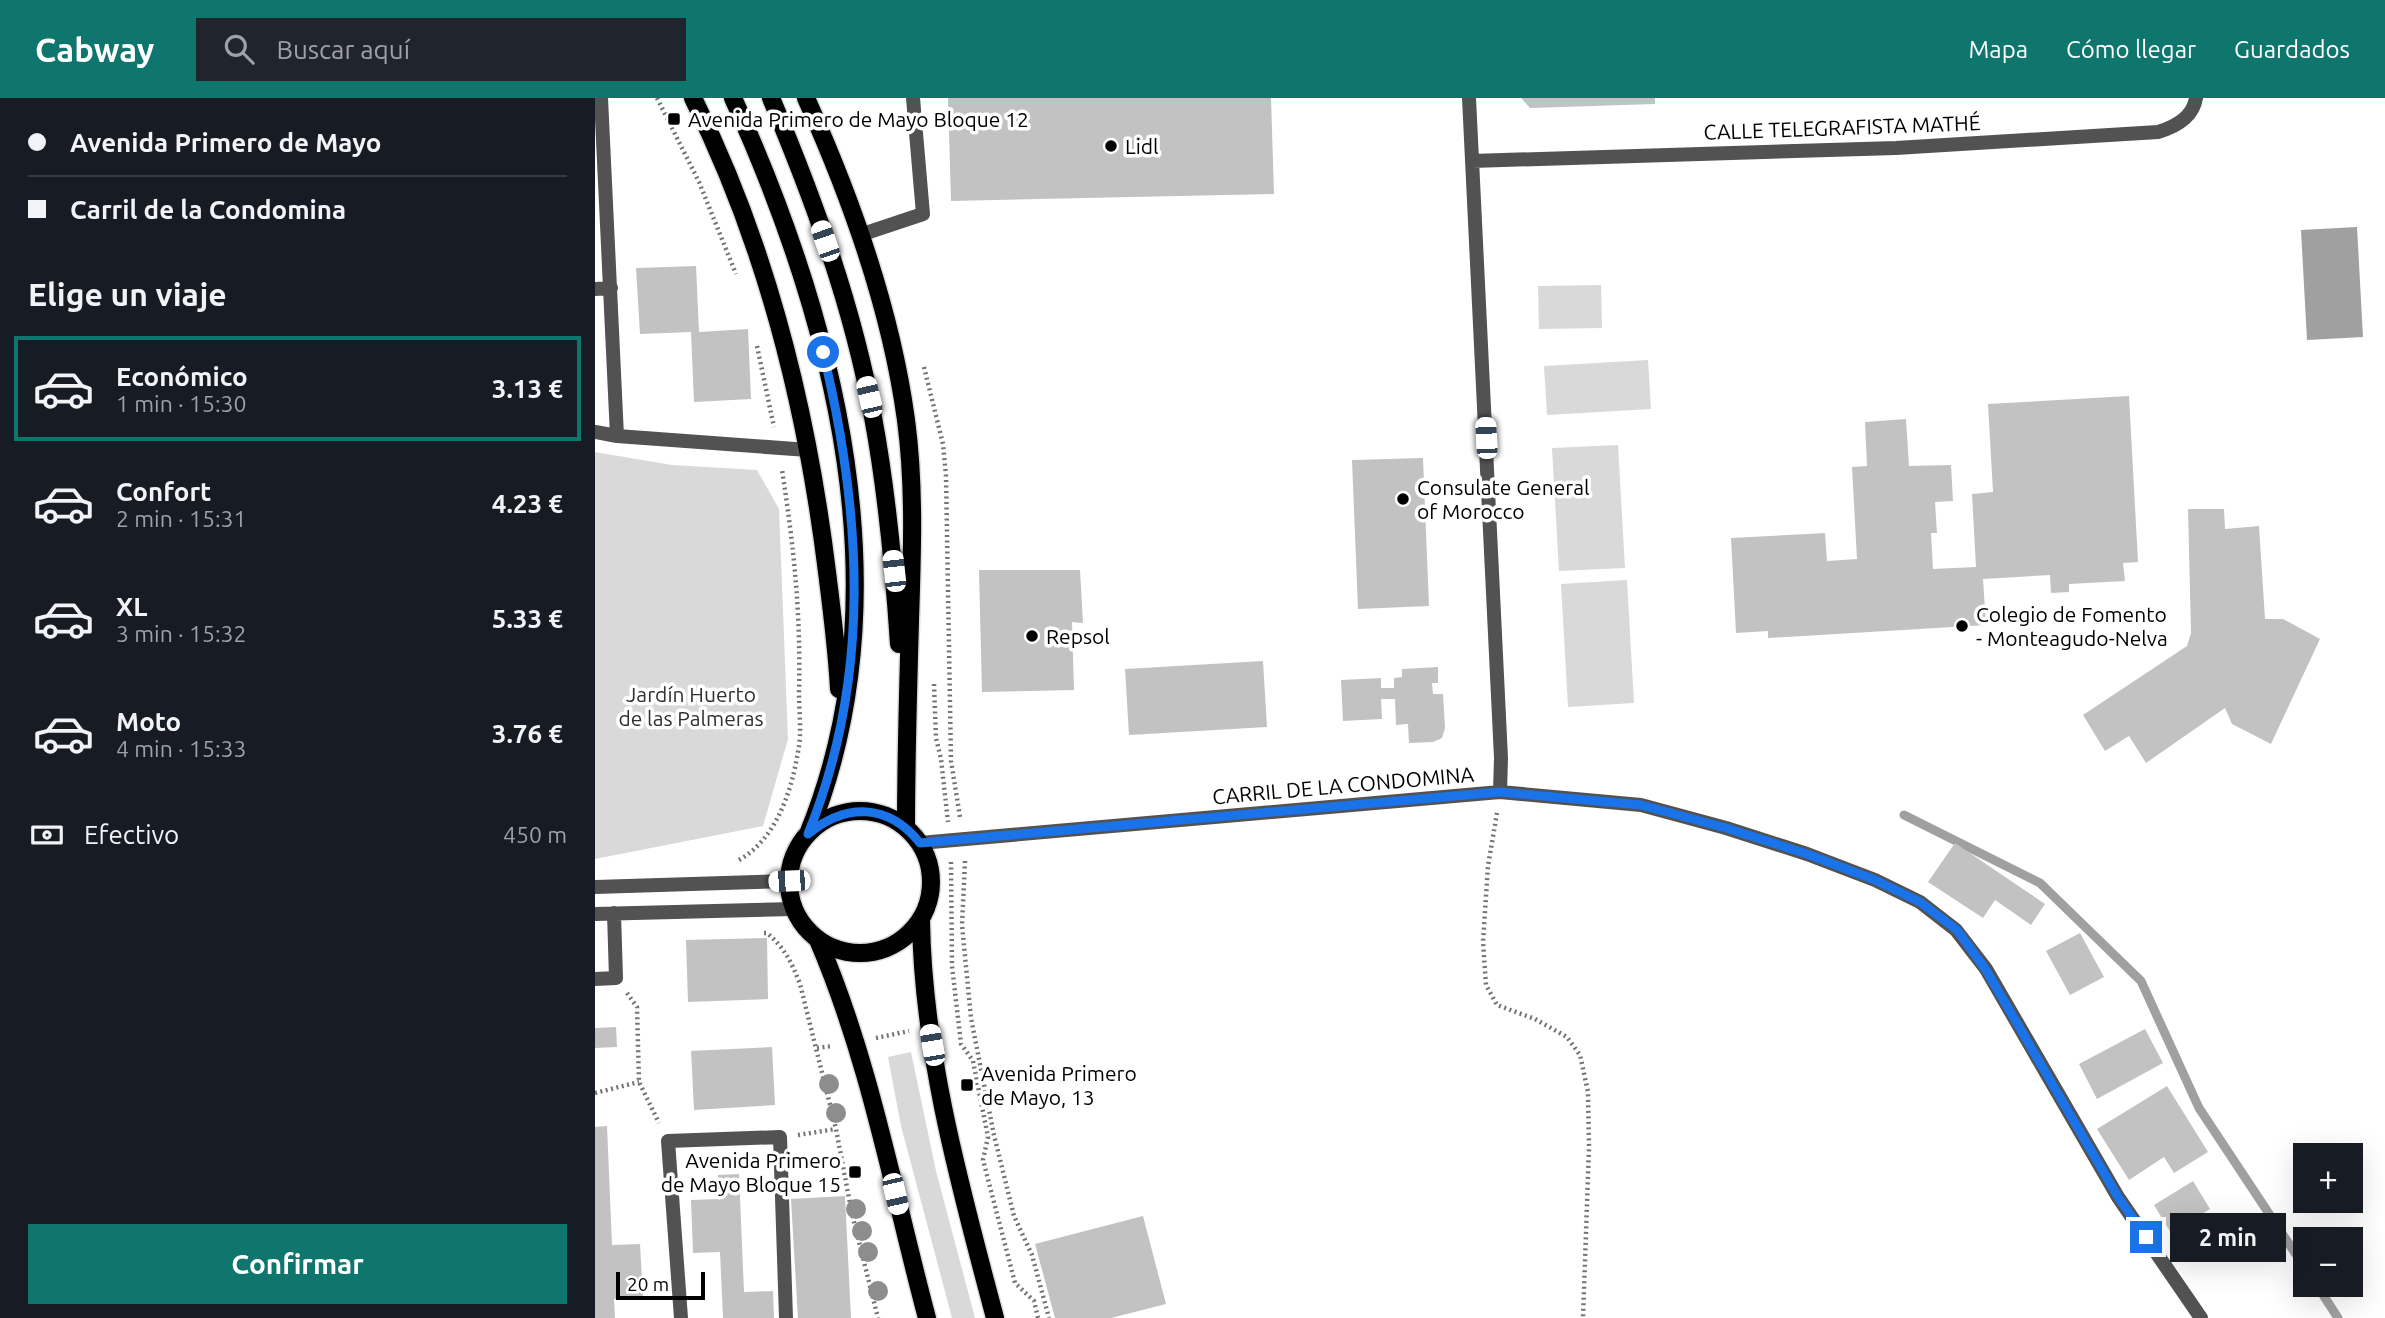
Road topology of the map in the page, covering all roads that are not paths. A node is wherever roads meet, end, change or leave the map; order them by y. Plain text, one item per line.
1 (601, 98) edge
2 (694, 98) edge
3 (733, 98) edge
4 (771, 98) edge
5 (806, 98) edge
6 (913, 98) edge
7 (1469, 98) edge
8 (2196, 98) edge
9 (1472, 161) junction
10 (860, 235) junction
11 (611, 288) junction
12 (595, 289) edge
13 (595, 432) edge
14 (617, 436) junction
15 (808, 450) junction
16 (840, 727) junction
17 (906, 749) junction
18 (1500, 792) junction
19 (906, 828) junction
20 (808, 834) junction
21 (920, 843) junction
22 (789, 881) junction
23 (595, 887) edge
24 (794, 909) junction
25 (614, 913) junction
26 (595, 914) edge
27 (921, 921) junction
28 (818, 940) junction
29 (595, 979) edge
30 (681, 1318) edge
31 (786, 1318) edge
32 (927, 1318) edge
33 (995, 1318) edge
34 (2201, 1318) edge

1 - 11 street
2 - 15 main road
3 - 16 main road
4 - 17 main road
5 - 10 main road
6 - 10 street
7 - 9 street
8 - 9 street, CALLE TELEGRAFISTA MATHÉ
9 - 18 street
10 - 17 main road
11 - 12 street
11 - 14 street
13 - 14 street
14 - 15 street
15 - 16 main road
16 - 20 main road
17 - 19 main road
18 - 21 street, CARRIL DE LA CONDOMINA
18 - 34 street, CARRIL DE LA CONDOMINA
19 - 20 main road
19 - 21 main road
20 - 22 main road
21 - 27 main road
22 - 23 street
22 - 24 main road
24 - 25 street
24 - 28 main road
25 - 26 street
25 - 29 street
27 - 28 main road
27 - 33 main road
28 - 32 main road
30 - 31 street

